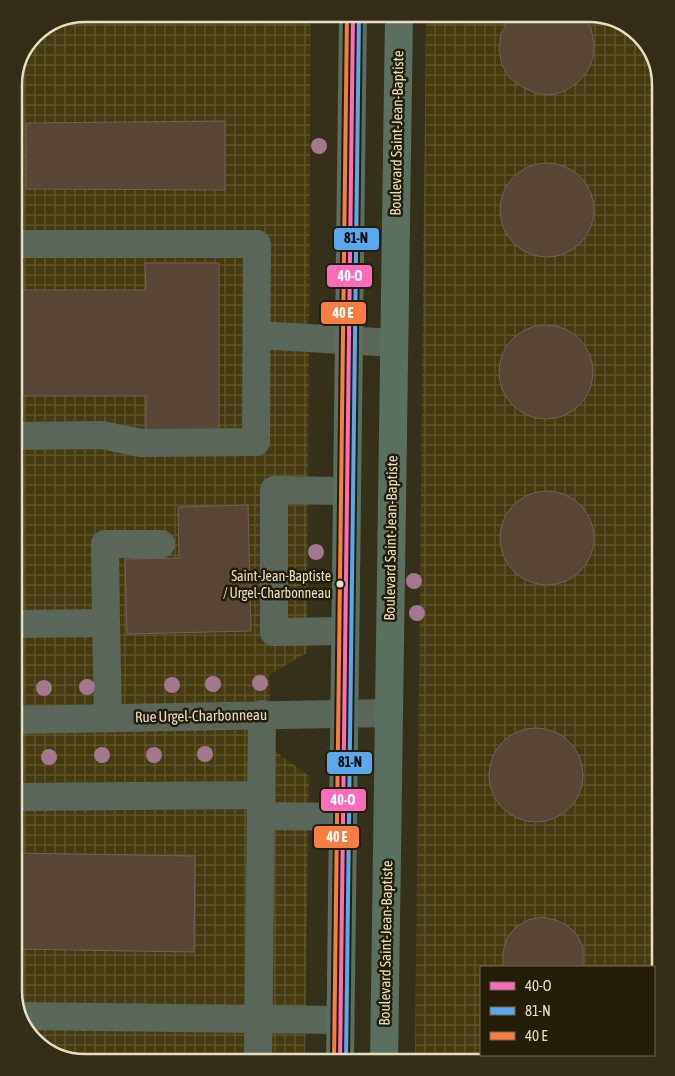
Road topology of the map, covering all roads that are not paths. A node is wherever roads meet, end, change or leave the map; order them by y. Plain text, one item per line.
1 (353, 23) edge
2 (399, 23) edge
3 (23, 244) edge
4 (257, 336) junction
5 (349, 342) junction
6 (394, 343) junction
7 (23, 436) edge
8 (347, 491) junction
9 (161, 544) dead end
10 (106, 623) junction
11 (22, 624) edge
12 (345, 632) junction
13 (345, 713) junction
14 (389, 713) junction
15 (262, 714) junction
16 (108, 718) junction
17 (22, 720) edge
18 (22, 797) edge
19 (261, 805) junction
20 (343, 818) junction
21 (28, 1016) edge
22 (340, 1020) junction
23 (258, 1021) junction
24 (258, 1053) edge
25 (340, 1054) edge
26 (384, 1054) edge

1 - 5 main road
2 - 6 main road, Boulevard Saint-Jean-Baptiste
3 - 4 street
4 - 5 street
4 - 7 street
5 - 6 street
5 - 8 main road
6 - 14 main road, Boulevard Saint-Jean-Baptiste
8 - 12 main road
8 - 12 street
9 - 10 street
10 - 11 street
10 - 16 street
12 - 13 main road
13 - 14 street, Rue Urgel-Charbonneau
13 - 15 street, Rue Urgel-Charbonneau
13 - 20 main road
14 - 26 main road, Boulevard Saint-Jean-Baptiste
15 - 16 street, Rue Urgel-Charbonneau
15 - 19 street
16 - 17 street, Rue Urgel-Charbonneau
18 - 19 street
19 - 20 street
19 - 23 street
20 - 22 main road
21 - 23 street
22 - 23 street
22 - 25 main road
23 - 24 street

